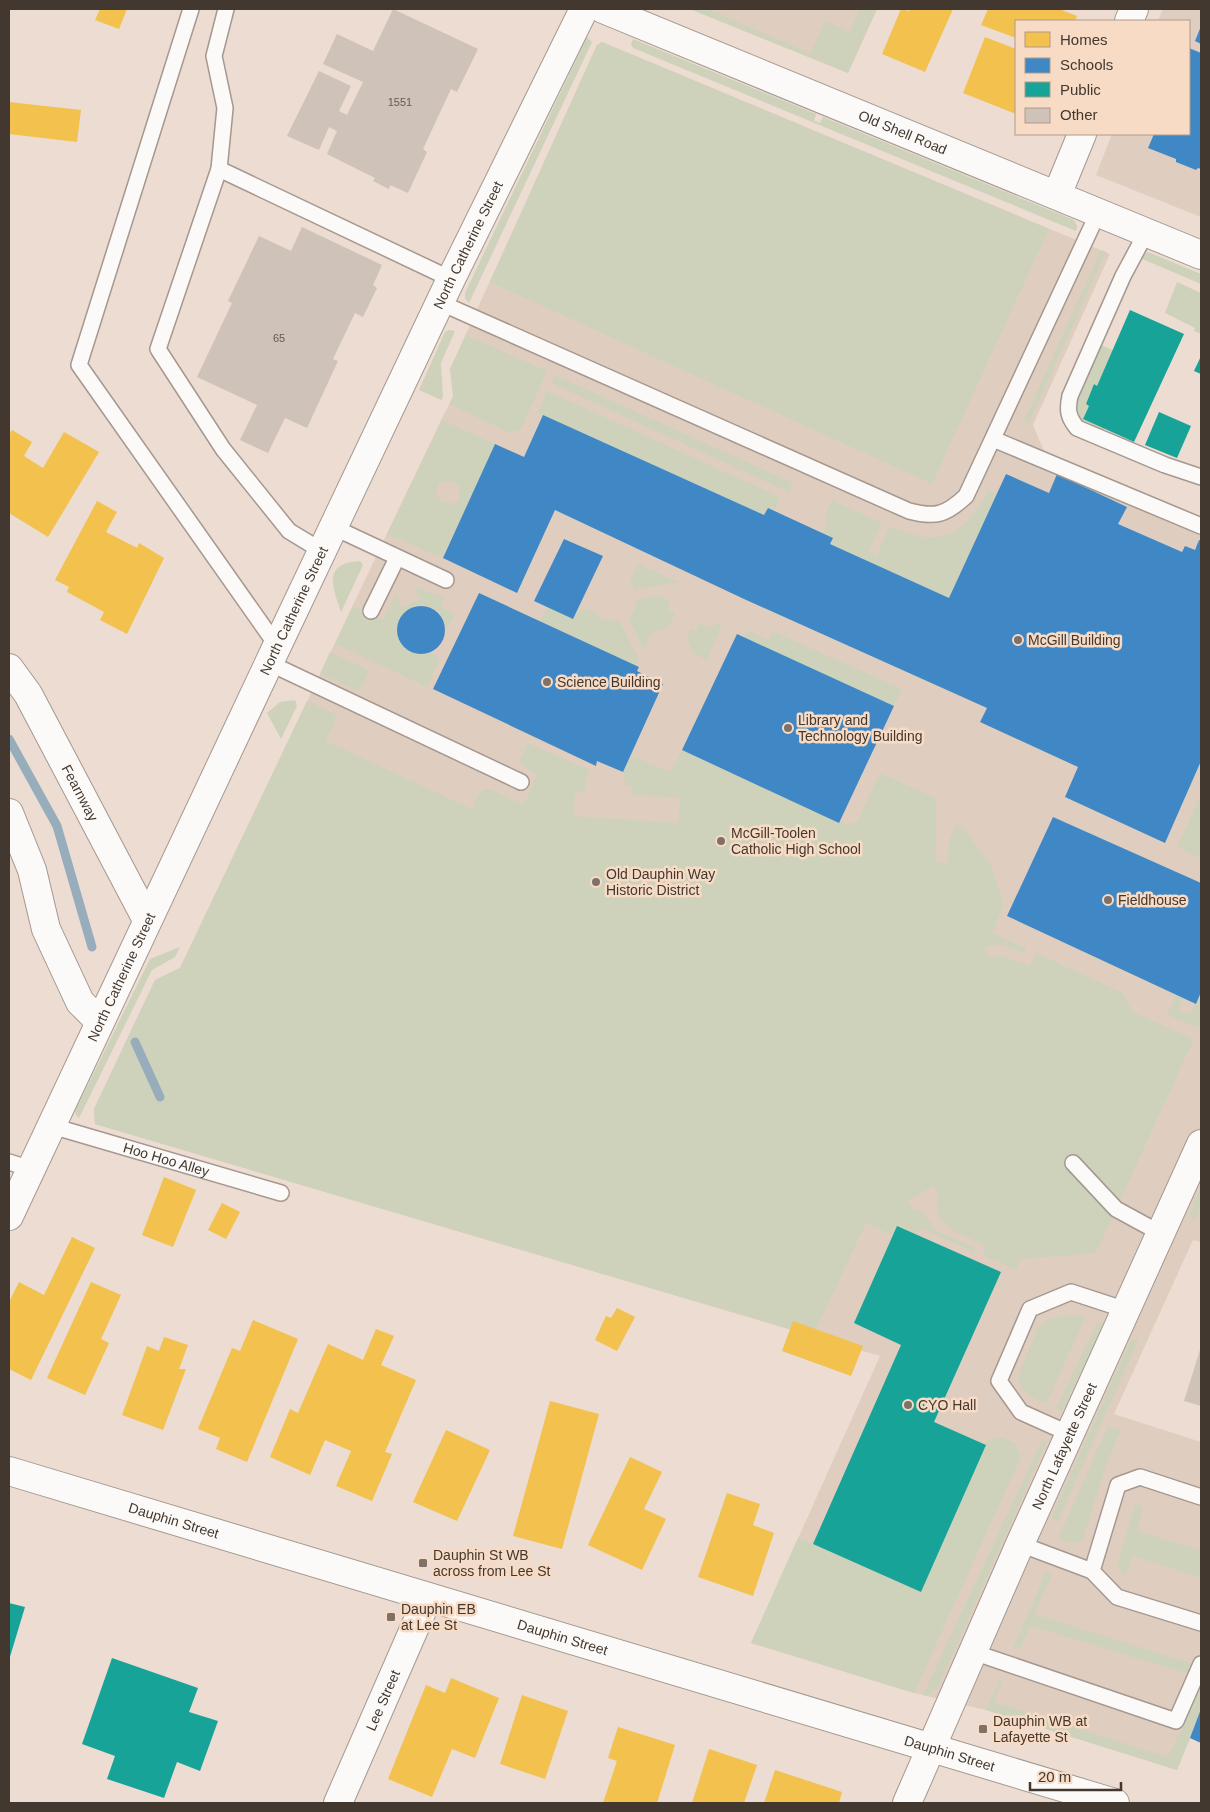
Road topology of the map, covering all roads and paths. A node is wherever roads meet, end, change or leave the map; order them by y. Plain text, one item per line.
1 (191, 9) edge
2 (226, 9) edge
3 (584, 9) edge
4 (603, 9) edge
5 (1082, 135) edge
6 (219, 169) junction
7 (1057, 195) junction
8 (1098, 213) junction
9 (1146, 233) junction
10 (1201, 255) edge
11 (446, 291) junction
12 (993, 439) junction
13 (1201, 476) edge
14 (1201, 526) edge
15 (328, 539) junction
16 (397, 558) junction
17 (446, 580) dead end
18 (371, 611) dead end
19 (273, 654) junction
20 (9, 668) edge
21 (521, 782) dead end
22 (9, 813) edge
23 (147, 920) junction
24 (99, 1021) junction
25 (52, 1126) junction
26 (1201, 1144) edge
27 (1073, 1163) dead end
28 (20, 1165) edge
29 (282, 1193) dead end
30 (9, 1216) edge
31 (1160, 1233) junction
32 (1126, 1310) junction
33 (1070, 1434) junction
34 (9, 1471) edge
35 (1201, 1497) edge
36 (1020, 1544) junction
37 (1092, 1571) junction
38 (428, 1597) junction
39 (1201, 1623) edge
40 (973, 1652) junction
41 (1201, 1664) edge
42 (932, 1749) junction
43 (338, 1803) edge
44 (907, 1803) edge
45 (1115, 1803) edge

1 - 19 lane
2 - 6 lane
3 - 11 street, North Catherine Street
4 - 7 street, Old Shell Road
5 - 7 street
6 - 11 lane
6 - 15 lane
7 - 8 street, Old Shell Road
8 - 9 street, Old Shell Road
8 - 12 lane
9 - 10 street, Old Shell Road
9 - 13 lane
11 - 12 lane
11 - 15 street, North Catherine Street
12 - 14 lane
15 - 16 lane
15 - 19 street, North Catherine Street
16 - 17 lane
16 - 18 lane
19 - 21 lane
19 - 23 street, North Catherine Street
20 - 23 street, Fearnway
22 - 24 street
23 - 24 street, North Catherine Street
24 - 25 street, North Catherine Street
25 - 28 street, North Catherine Street
25 - 29 lane, Hoo Hoo Alley
26 - 31 street, North Lafayette Street
27 - 31 lane
28 - 30 street, North Catherine Street
31 - 32 street, North Lafayette Street
32 - 33 street, North Lafayette Street
32 - 33 lane
33 - 36 street, North Lafayette Street
34 - 38 street, Dauphin Street
35 - 37 lane
36 - 37 lane
36 - 40 street, North Lafayette Street
37 - 39 lane
38 - 42 street, Dauphin Street
38 - 43 street, Lee Street
40 - 41 lane
40 - 42 street, North Lafayette Street
42 - 44 street, North Lafayette Street
42 - 45 street, Dauphin Street

